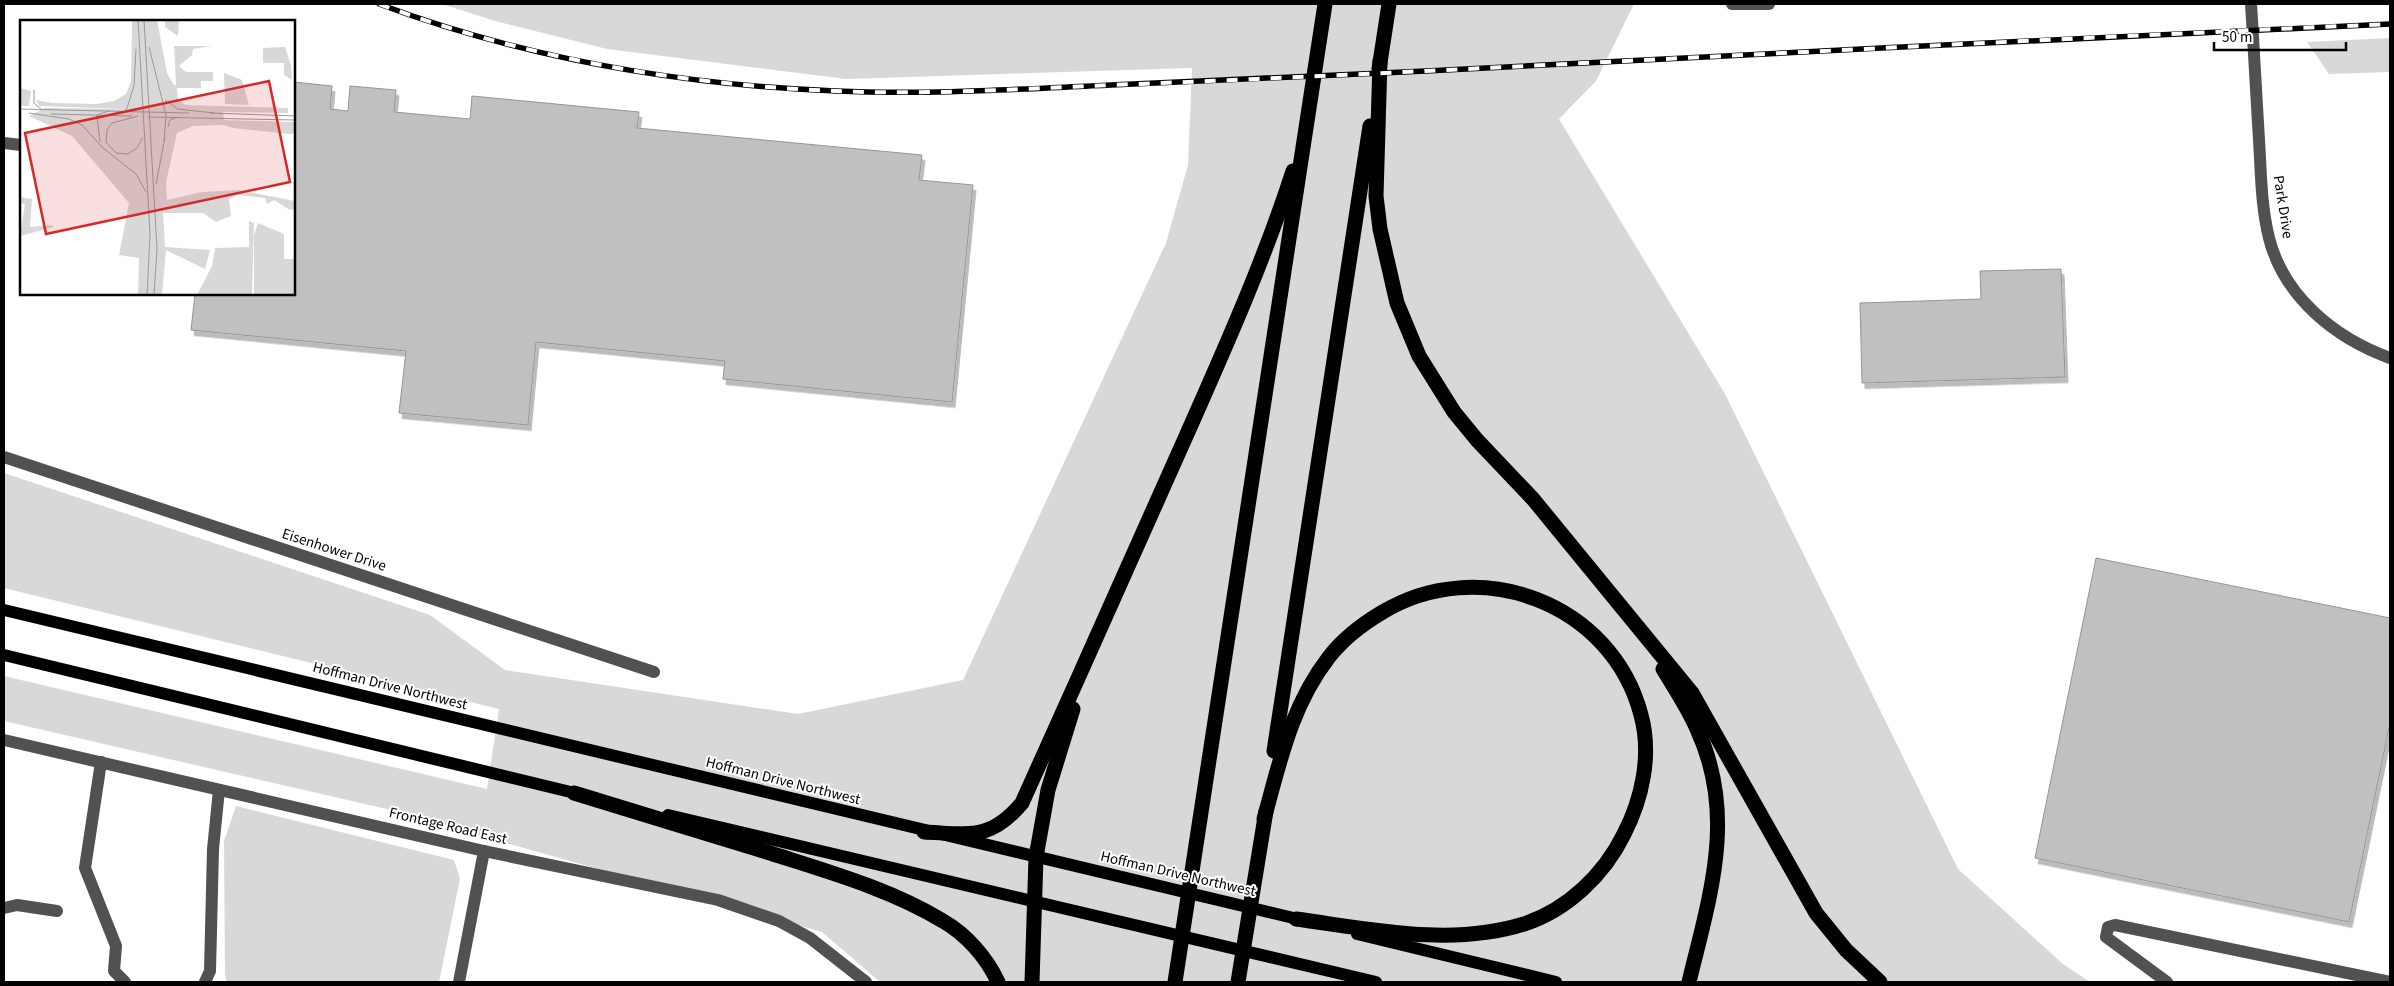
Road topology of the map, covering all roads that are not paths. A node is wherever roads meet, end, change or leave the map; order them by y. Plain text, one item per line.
1 (1326, 4) edge
2 (1389, 4) edge
3 (1732, 4) edge
4 (1769, 4) edge
5 (2250, 4) edge
6 (1308, 127) junction
7 (1373, 139) junction
8 (4, 143) edge
9 (20, 145) edge
10 (2390, 358) edge
11 (4, 457) edge
12 (4, 610) edge
13 (4, 616) edge
14 (1636, 624) junction
15 (100, 634) junction
16 (1099, 635) junction
17 (4, 656) edge
18 (654, 672) dead end
19 (4, 740) edge
20 (101, 762) junction
21 (219, 790) junction
22 (574, 793) junction
23 (1264, 819) junction
24 (924, 832) junction
25 (484, 851) junction
26 (1036, 857) junction
27 (1033, 900) junction
28 (4, 908) edge
29 (57, 911) dead end
30 (1296, 919) junction
31 (125, 982) edge
32 (205, 982) edge
33 (459, 982) edge
34 (866, 982) edge
35 (998, 982) edge
36 (1032, 982) edge
37 (1175, 982) edge
38 (1238, 982) edge
39 (1376, 982) edge
40 (1556, 982) edge
41 (1689, 982) edge
42 (1880, 982) edge
43 (2167, 982) edge
44 (2386, 982) edge

1 - 6 highway
2 - 7 highway
3 - 4 street
5 - 10 street, Park Drive
6 - 16 highway
6 - 37 highway
7 - 14 highway
7 - 23 highway
8 - 9 street
11 - 18 street, Eisenhower Drive
12 - 15 main road, Hoffman Drive Northwest
13 - 15 main road
14 - 41 highway
14 - 42 highway
15 - 24 main road, Hoffman Drive Northwest
16 - 24 highway
16 - 26 highway
17 - 22 main road
19 - 20 street, Frontage Road East
20 - 21 street, Frontage Road East
20 - 31 street
21 - 25 street, Frontage Road East
21 - 32 street
22 - 27 main road
22 - 35 highway
23 - 30 highway
23 - 38 highway
24 - 26 main road, Hoffman Drive Northwest
25 - 33 street
25 - 34 street, Frontage Road East
26 - 27 highway
26 - 30 main road, Hoffman Drive Northwest
27 - 36 highway
27 - 39 main road
28 - 29 street
30 - 40 main road, Hoffman Drive Northwest
43 - 44 street

